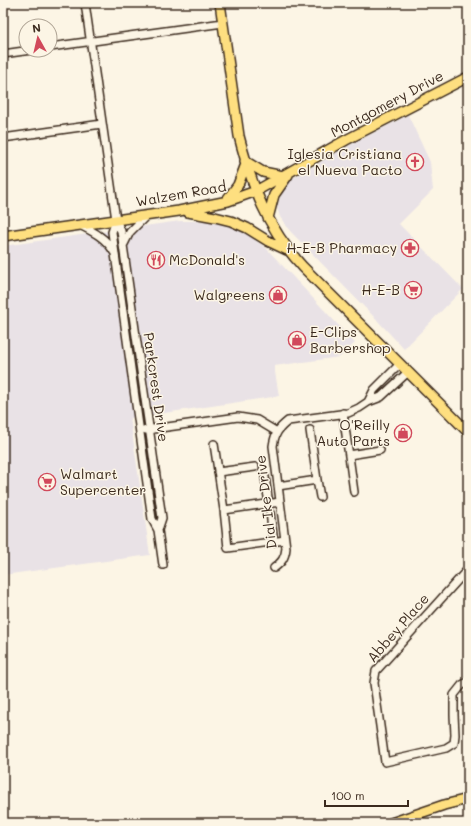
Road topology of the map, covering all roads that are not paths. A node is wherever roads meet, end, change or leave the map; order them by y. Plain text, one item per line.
1 (86, 3) edge
2 (220, 3) edge
3 (223, 24) junction
4 (91, 42) junction
5 (58, 46) edge
6 (18, 52) edge
7 (3, 54) edge
8 (468, 77) edge
9 (102, 124) junction
10 (3, 138) edge
11 (246, 162) junction
12 (287, 174) junction
13 (256, 191) junction
14 (225, 202) junction
15 (179, 211) junction
16 (146, 216) junction
17 (268, 218) junction
18 (116, 220) junction
19 (80, 225) junction
20 (3, 236) edge
21 (124, 246) junction
22 (288, 251) junction
23 (115, 254) junction
24 (400, 364) junction
25 (408, 372) junction
26 (368, 402) junction
27 (343, 413) junction
28 (149, 430) junction
29 (310, 430) dead end
30 (140, 431) junction
31 (277, 432) junction
32 (468, 432) edge
33 (214, 444) dead end
34 (380, 450) dead end
35 (349, 454) junction
36 (255, 467) dead end
37 (218, 472) junction
38 (265, 477) dead end
39 (317, 480) junction
40 (278, 486) junction
41 (354, 492) dead end
42 (320, 497) dead end
43 (280, 502) junction
44 (269, 504) junction
45 (224, 510) junction
46 (270, 513) dead end
47 (162, 518) junction
48 (152, 519) junction
49 (158, 530) junction
50 (285, 540) junction
51 (274, 542) junction
52 (163, 564) dead end
53 (274, 568) dead end
54 (468, 569) edge
55 (468, 682) edge
56 (468, 798) edge
57 (391, 823) edge

1 - 4 street, Parkcrest Drive
2 - 3 main road
3 - 4 street
3 - 11 main road
4 - 5 street
4 - 9 street, Parkcrest Drive
6 - 7 street
8 - 12 main road, Montgomery Drive
9 - 10 street
9 - 18 street, Parkcrest Drive
11 - 12 main road
11 - 13 main road
11 - 14 main road
12 - 13 main road, Montgomery Drive
12 - 17 main road
13 - 14 main road, Walzem Road
13 - 17 main road
14 - 15 main road, Walzem Road
15 - 16 main road, Walzem Road
15 - 22 main road
16 - 18 main road, Walzem Road
16 - 21 street
17 - 22 main road
18 - 19 main road, Walzem Road
18 - 21 street, Parkcrest Drive
18 - 23 street, Parkcrest Drive
19 - 20 main road, Walzem Road
19 - 23 street, Parkcrest Drive
21 - 28 street, Parkcrest Drive
22 - 24 main road
23 - 30 street, Parkcrest Drive
24 - 25 main road
24 - 26 street
25 - 26 street
25 - 32 main road
26 - 27 street
27 - 31 street
27 - 35 street
28 - 30 street
28 - 31 street
28 - 47 street, Parkcrest Drive
29 - 39 street
30 - 48 street, Parkcrest Drive
31 - 40 street, Dial Ike Drive
33 - 37 street
34 - 35 street
35 - 41 street
36 - 37 street
37 - 45 street
38 - 44 street
39 - 40 street
39 - 42 street
40 - 43 street, Dial Ike Drive
43 - 44 street
43 - 50 street, Dial Ike Drive
44 - 45 street
45 - 51 street
46 - 51 street
47 - 48 street
47 - 49 street, Parkcrest Drive
48 - 49 street, Parkcrest Drive
49 - 52 street, Parkcrest Drive
50 - 51 street
50 - 53 street, Dial Ike Drive
54 - 55 street, Abbey Place
56 - 57 main road

